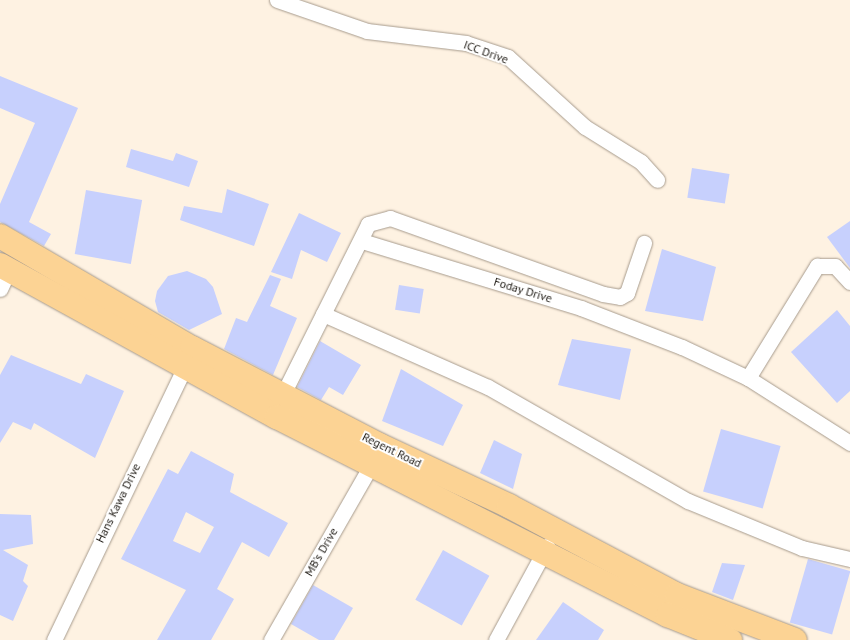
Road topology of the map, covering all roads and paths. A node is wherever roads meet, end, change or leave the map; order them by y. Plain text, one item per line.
1 (278, 0) edge
2 (658, 180) dead end
3 (0, 236) edge
4 (362, 241) junction
5 (644, 244) dead end
6 (3, 274) edge
7 (850, 282) edge
8 (323, 314) junction
9 (185, 367) junction
10 (748, 378) junction
11 (277, 404) junction
12 (850, 443) edge
13 (372, 464) junction
14 (558, 530) junction
15 (543, 553) junction
16 (850, 558) edge
17 (723, 633) edge
18 (54, 640) edge
19 (271, 640) edge
20 (496, 640) edge
21 (795, 640) edge

1 - 2 street, ICC Drive
3 - 11 main road, Regent Road
4 - 5 street
4 - 8 street
4 - 10 street, Foday Drive
6 - 9 main road, Regent Road
7 - 10 street
8 - 11 street
8 - 16 street
9 - 11 main road, Regent Road
9 - 18 street, Hans Kawa Drive
10 - 12 street, Foday Drive
11 - 13 main road, Regent Road
11 - 14 main road, Regent Road
13 - 15 main road, Regent Road
13 - 19 street, MB's Drive
14 - 15 street
14 - 17 main road, Regent Road
15 - 17 main road, Regent Road
15 - 20 street
17 - 21 main road, Regent Road

